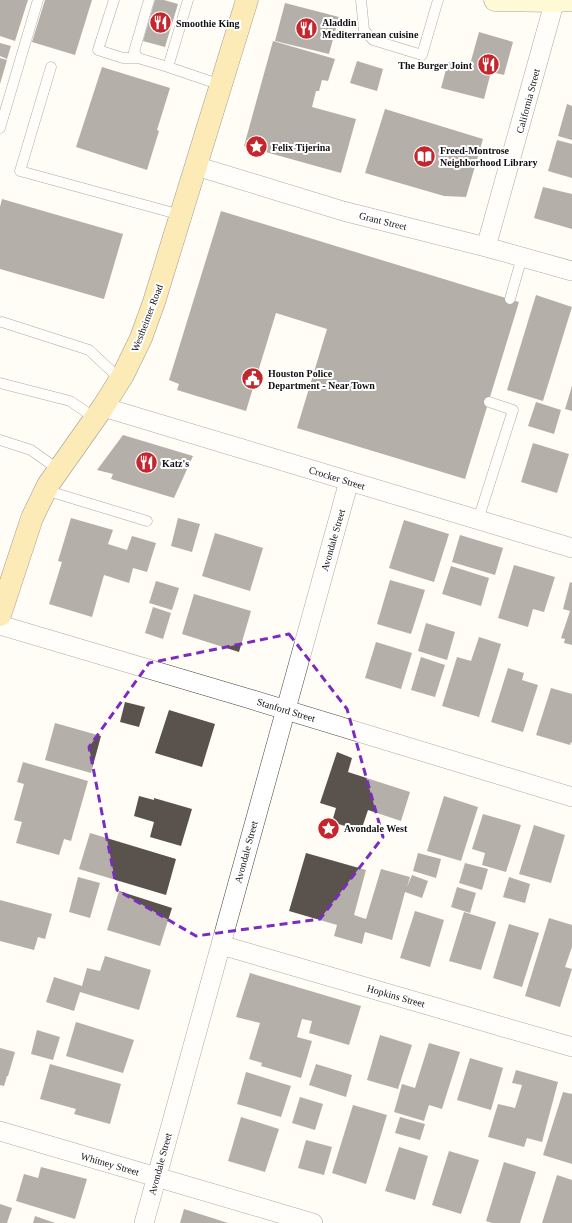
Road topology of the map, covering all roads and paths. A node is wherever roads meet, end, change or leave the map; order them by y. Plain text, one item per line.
1 (38, 0) edge
2 (114, 0) edge
3 (150, 0) edge
4 (188, 0) edge
5 (246, 0) edge
6 (361, 0) edge
7 (438, 0) edge
8 (495, 0) edge
9 (561, 0) edge
10 (138, 58) junction
11 (51, 67) dead end
12 (168, 67) junction
13 (221, 85) junction
14 (0, 128) edge
15 (196, 166) junction
16 (181, 215) junction
17 (486, 247) junction
18 (522, 257) junction
19 (572, 271) edge
20 (510, 299) dead end
21 (2, 322) dead end
22 (120, 379) junction
23 (0, 382) edge
24 (489, 402) dead end
25 (99, 413) junction
26 (0, 440) edge
27 (59, 470) junction
28 (349, 481) junction
29 (45, 490) junction
30 (478, 520) junction
31 (147, 521) dead end
32 (572, 548) edge
33 (0, 615) edge
34 (0, 624) edge
35 (286, 710) junction
36 (572, 797) edge
37 (221, 945) junction
38 (572, 1047) edge
39 (0, 1131) edge
40 (157, 1177) junction
41 (144, 1223) edge
42 (313, 1223) edge

1 - 14 lane
2 - 10 lane
3 - 10 lane
4 - 12 lane
5 - 13 main road, Westheimer Road
6 - 7 lane
8 - 9 main road
9 - 17 street, California Street
10 - 12 lane
11 - 16 lane
12 - 13 lane
13 - 15 main road, Westheimer Road
15 - 16 main road, Westheimer Road
15 - 17 street, Grant Street
16 - 22 main road, Westheimer Road
17 - 18 street, Grant Street
18 - 19 street, Grant Street
18 - 20 lane
21 - 22 lane
22 - 25 main road, Westheimer Road
23 - 25 lane
24 - 30 lane
25 - 27 main road, Westheimer Road
25 - 28 street, Crocker Street
26 - 27 lane
27 - 29 main road, Westheimer Road
28 - 30 street, Crocker Street
28 - 35 street, Avondale Street
29 - 31 lane
29 - 33 main road, Westheimer Road
30 - 32 street, Crocker Street
34 - 35 street, Stanford Street
35 - 36 street, Stanford Street
35 - 37 street, Avondale Street
37 - 38 street, Hopkins Street
37 - 40 street, Avondale Street
39 - 40 street, Whitney Street
40 - 41 street, Avondale Street
40 - 42 street, Whitney Street

